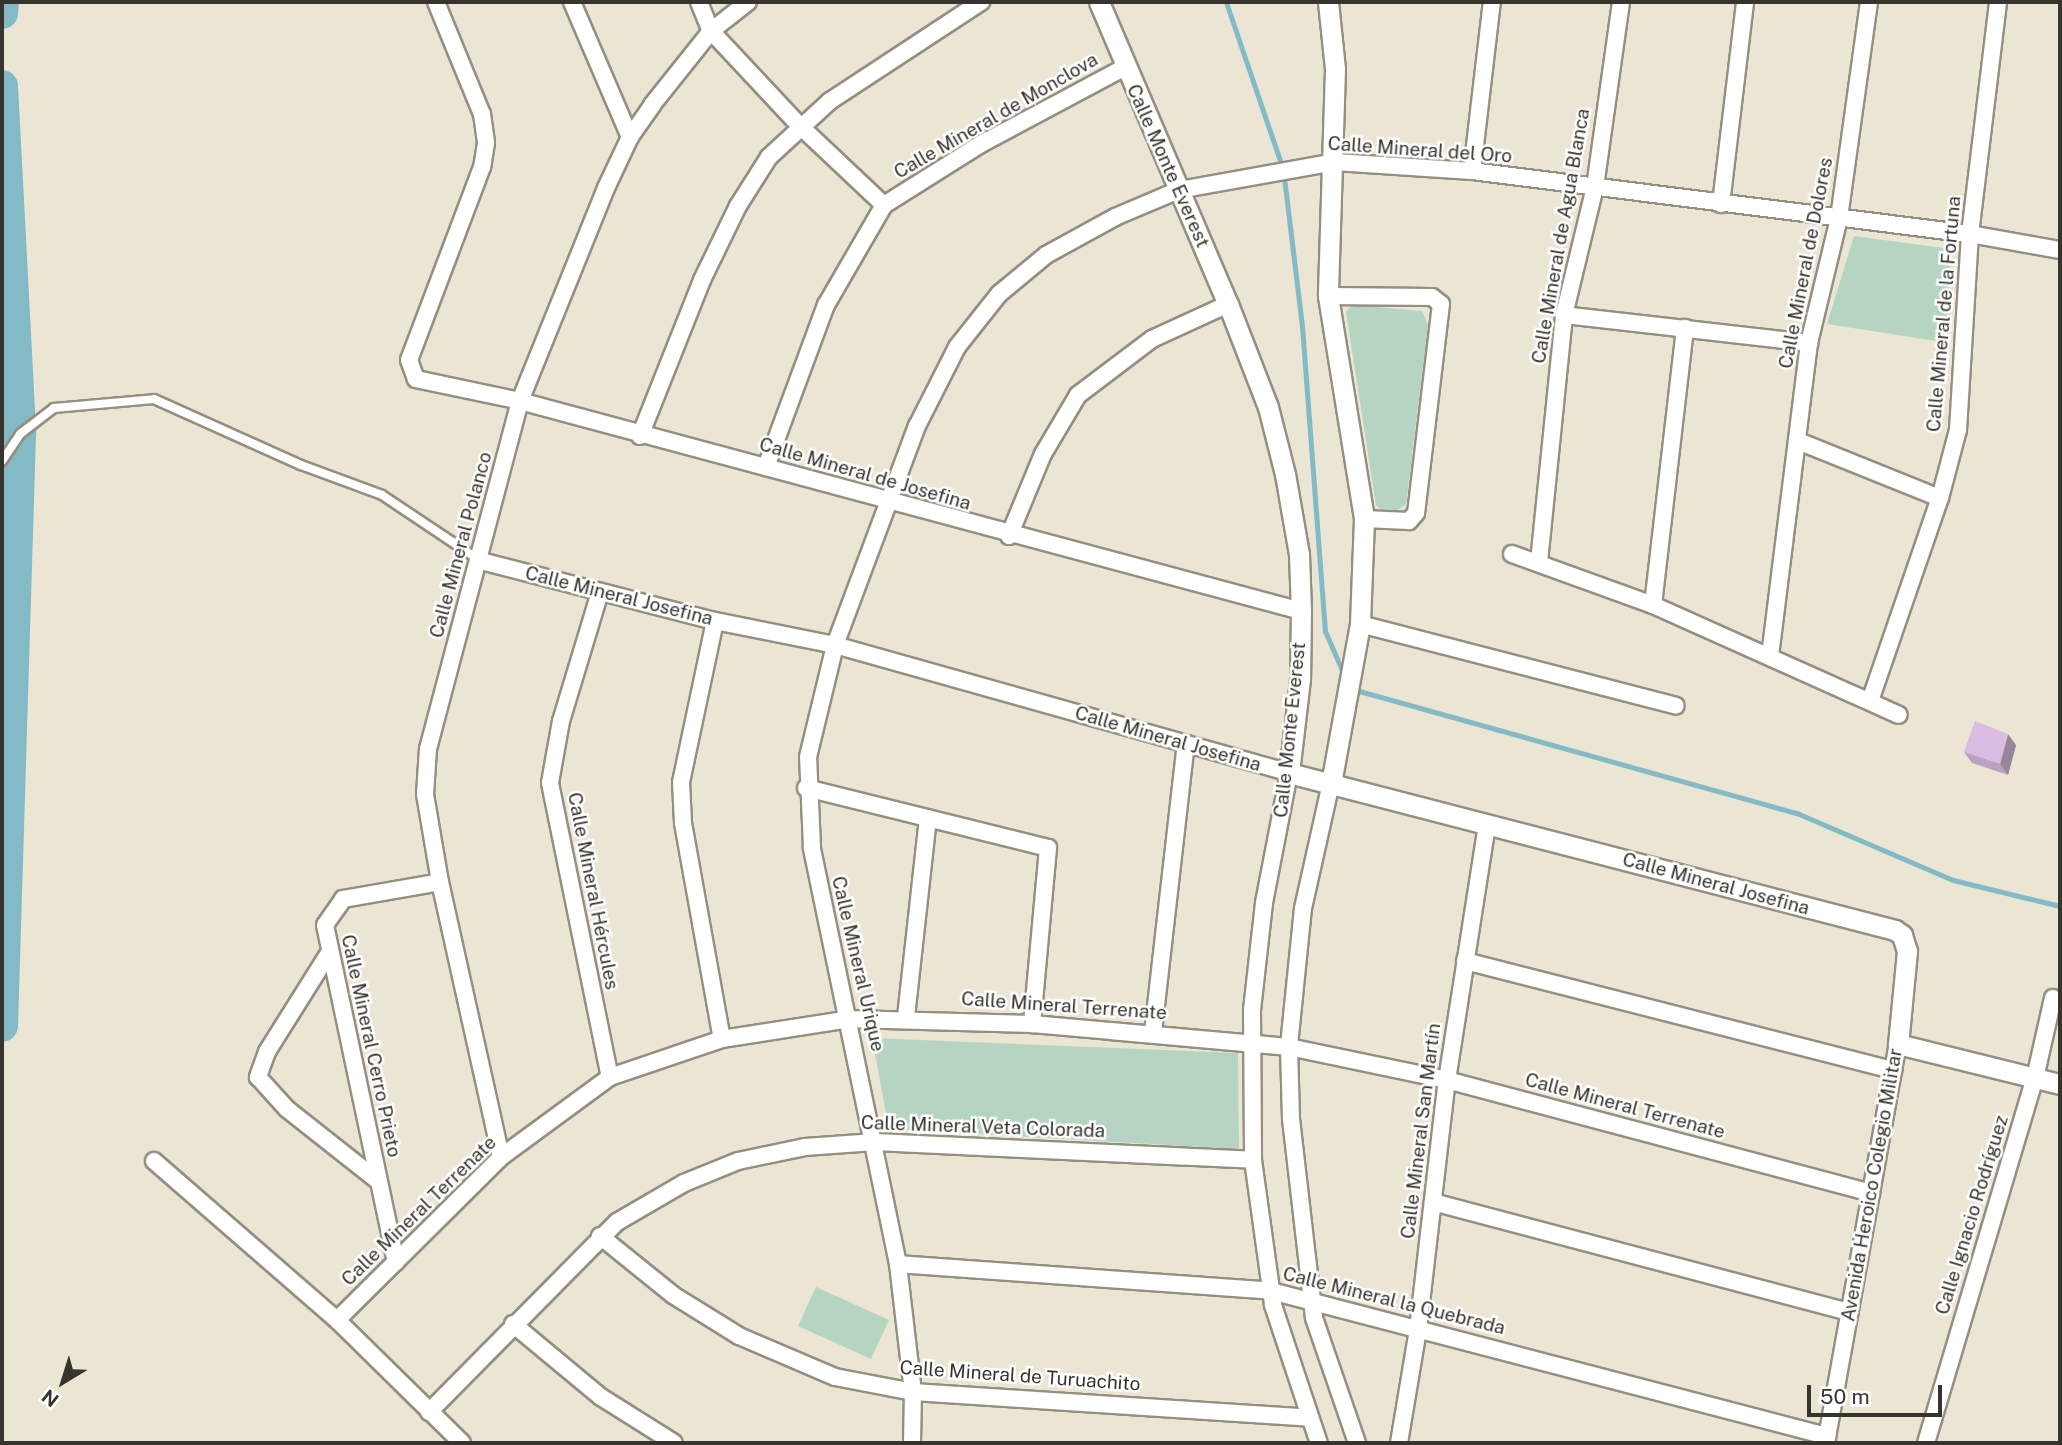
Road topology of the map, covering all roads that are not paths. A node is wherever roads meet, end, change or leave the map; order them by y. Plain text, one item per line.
1 (436, 2) edge
2 (572, 2) edge
3 (699, 2) edge
4 (748, 2) edge
5 (981, 2) edge
6 (1099, 2) edge
7 (1492, 2) edge
8 (1621, 2) edge
9 (1745, 2) edge
10 (1869, 2) edge
11 (1998, 2) edge
12 (1333, 4) edge
13 (711, 31) junction
14 (1125, 67) junction
15 (799, 125) junction
16 (630, 137) junction
17 (1335, 162) junction
18 (1472, 171) junction
19 (1595, 187) junction
20 (1179, 190) junction
21 (1721, 204) junction
22 (884, 205) junction
23 (1839, 218) junction
24 (1970, 234) junction
25 (2060, 250) edge
26 (1328, 296) junction
27 (1227, 304) junction
28 (1564, 315) junction
29 (1685, 328) junction
30 (1809, 343) junction
31 (520, 401) junction
32 (640, 436) junction
33 (1798, 441) junction
34 (2, 461) edge
35 (766, 467) junction
36 (1940, 498) junction
37 (888, 503) junction
38 (1364, 519) junction
39 (1009, 536) junction
40 (1513, 554) dead end
41 (481, 561) junction
42 (1539, 562) junction
43 (600, 592) junction
44 (1653, 605) junction
45 (1301, 611) junction
46 (715, 621) junction
47 (1360, 624) junction
48 (835, 645) junction
49 (1770, 656) junction
50 (1870, 701) junction
51 (1676, 706) dead end
52 (1899, 715) dead end
53 (1186, 744) junction
54 (1289, 773) junction
55 (1331, 783) junction
56 (806, 788) junction
57 (928, 818) junction
58 (1487, 824) junction
59 (440, 882) junction
60 (1895, 930) joint
61 (329, 953) junction
62 (1465, 961) junction
63 (2053, 998) dead end
64 (906, 1017) junction
65 (849, 1019) junction
66 (1032, 1024) junction
67 (1153, 1032) junction
68 (722, 1039) junction
69 (1252, 1041) junction
70 (1898, 1044) junction
71 (1289, 1047) junction
72 (1893, 1070) junction
73 (610, 1077) junction
74 (2035, 1078) junction
75 (1447, 1080) junction
76 (2060, 1084) edge
77 (875, 1142) junction
78 (501, 1157) junction
79 (1253, 1160) junction
80 (154, 1161) dead end
81 (377, 1180) junction
82 (1871, 1192) junction
83 (1433, 1202) junction
84 (600, 1237) junction
85 (396, 1262) junction
86 (898, 1264) junction
87 (1270, 1292) junction
88 (1311, 1299) junction
89 (1850, 1312) junction
90 (337, 1320) junction
91 (513, 1324) junction
92 (1418, 1329) junction
93 (913, 1392) junction
94 (429, 1412) junction
95 (1310, 1418) junction
96 (1827, 1439) edge
97 (462, 1443) edge
98 (674, 1443) edge
99 (912, 1443) edge
100 (1319, 1443) edge
101 (1357, 1443) edge
102 (1399, 1443) edge
103 (1926, 1443) edge

1 - 31 street, Calle Mineral de Josefina
2 - 16 street
3 - 13 street
4 - 13 street, Calle Mineral Polanco
5 - 15 street
6 - 14 street, Calle Monte Everest
7 - 18 street
8 - 19 street, Calle Mineral de Agua Blanca
9 - 21 street
10 - 23 street, Calle Mineral de Dolores
11 - 24 street, Calle Mineral de la Fortuna
12 - 17 street
13 - 15 street
13 - 16 street, Calle Mineral Polanco
14 - 20 street, Calle Monte Everest
14 - 22 street, Calle Mineral de Monclova
15 - 22 street
15 - 32 street
16 - 31 street, Calle Mineral Polanco
17 - 18 street, Calle Mineral del Oro
17 - 20 street, Calle Mineral del Oro
17 - 26 street
18 - 19 street, Calle Mineral del Oro
19 - 21 street, Calle Mineral del Oro
19 - 28 street, Calle Mineral de Agua Blanca
20 - 27 street, Calle Monte Everest
20 - 37 street, Calle Mineral del Oro
21 - 23 street, Calle Mineral del Oro
22 - 35 street, Calle Mineral de Monclova
23 - 24 street, Calle Mineral del Oro
23 - 30 street, Calle Mineral de Dolores
24 - 25 street, Calle Mineral del Oro
24 - 36 street, Calle Mineral de la Fortuna
26 - 38 street
26 - 38 street
27 - 39 street
27 - 45 street, Calle Monte Everest
28 - 29 street
28 - 42 street, Calle Mineral de Agua Blanca
29 - 30 street
29 - 44 street
30 - 33 street, Calle Mineral de Dolores
31 - 32 street, Calle Mineral de Josefina
31 - 41 street, Calle Mineral Polanco
32 - 35 street, Calle Mineral de Josefina
33 - 36 street
33 - 49 street, Calle Mineral de Dolores
34 - 41 lane
35 - 37 street, Calle Mineral de Josefina
36 - 50 street, Calle Mineral de la Fortuna
37 - 39 street, Calle Mineral de Josefina
37 - 48 street, Calle Mineral Urique
38 - 47 street
39 - 45 street, Calle Mineral de Josefina
40 - 42 street
41 - 43 street, Calle Mineral Josefina
41 - 59 street, Calle Mineral Polanco
42 - 44 street
43 - 46 street, Calle Mineral Josefina
43 - 73 street, Calle Mineral Hércules
44 - 49 street
45 - 54 street, Calle Monte Everest
46 - 48 street, Calle Mineral Josefina
46 - 68 street
47 - 51 street
47 - 55 street
48 - 53 street, Calle Mineral Josefina
48 - 56 street, Calle Mineral Urique
49 - 50 street
50 - 52 street
53 - 54 street, Calle Mineral Josefina
53 - 67 street
54 - 55 street, Calle Mineral Josefina
54 - 69 street, Calle Monte Everest
55 - 58 street, Calle Mineral Josefina
55 - 71 street
56 - 57 street
56 - 65 street, Calle Mineral Urique
57 - 64 street
57 - 66 street
58 - 60 street, Calle Mineral Josefina
58 - 62 street, Calle Mineral San Martín
59 - 61 street, Calle Mineral Cerro Prieto
59 - 78 street, Calle Mineral Polanco
60 - 70 street, Avenida Heroico Colegio Militar
61 - 81 street, Calle Mineral Cerro Prieto
61 - 81 street
62 - 72 street
62 - 75 street, Calle Mineral San Martín
63 - 74 street, Calle Ignacio Rodríguez
64 - 65 street, Calle Mineral Terrenate
64 - 66 street, Calle Mineral Terrenate
65 - 68 street, Calle Mineral Terrenate
65 - 77 street, Calle Mineral Urique
66 - 67 street, Calle Mineral Terrenate
67 - 69 street, Calle Mineral Terrenate
68 - 73 street, Calle Mineral Terrenate
69 - 71 street, Calle Mineral Terrenate
69 - 79 street, Calle Monte Everest
70 - 72 street, Avenida Heroico Colegio Militar
70 - 74 street
71 - 75 street, Calle Mineral Terrenate
71 - 88 street
72 - 82 street, Avenida Heroico Colegio Militar
73 - 78 street, Calle Mineral Terrenate
74 - 76 street
74 - 103 street, Calle Ignacio Rodríguez
75 - 82 street, Calle Mineral Terrenate
75 - 83 street, Calle Mineral San Martín
77 - 79 street, Calle Mineral Veta Colorada
77 - 84 street, Calle Mineral Veta Colorada
77 - 86 street, Calle Mineral Urique
78 - 85 street, Calle Mineral Terrenate
79 - 87 street, Calle Monte Everest
80 - 90 street
81 - 85 street, Calle Mineral Cerro Prieto
82 - 89 street, Avenida Heroico Colegio Militar
83 - 89 street
83 - 92 street, Calle Mineral San Martín
84 - 91 street, Calle Mineral Veta Colorada
84 - 93 street, Calle Mineral de Turuachito
85 - 90 street, Calle Mineral Terrenate
86 - 87 street, Calle Mineral la Quebrada
86 - 93 street, Calle Mineral Urique
87 - 88 street, Calle Mineral la Quebrada
87 - 95 street, Calle Monte Everest
88 - 92 street, Calle Mineral la Quebrada
88 - 101 street
89 - 96 street, Avenida Heroico Colegio Militar
90 - 94 street
91 - 94 street, Calle Mineral Veta Colorada
91 - 98 street
92 - 96 street, Calle Mineral la Quebrada
92 - 102 street, Calle Mineral San Martín
93 - 95 street, Calle Mineral de Turuachito
93 - 99 street, Calle Mineral Urique
94 - 97 street
95 - 100 street, Calle Monte Everest

